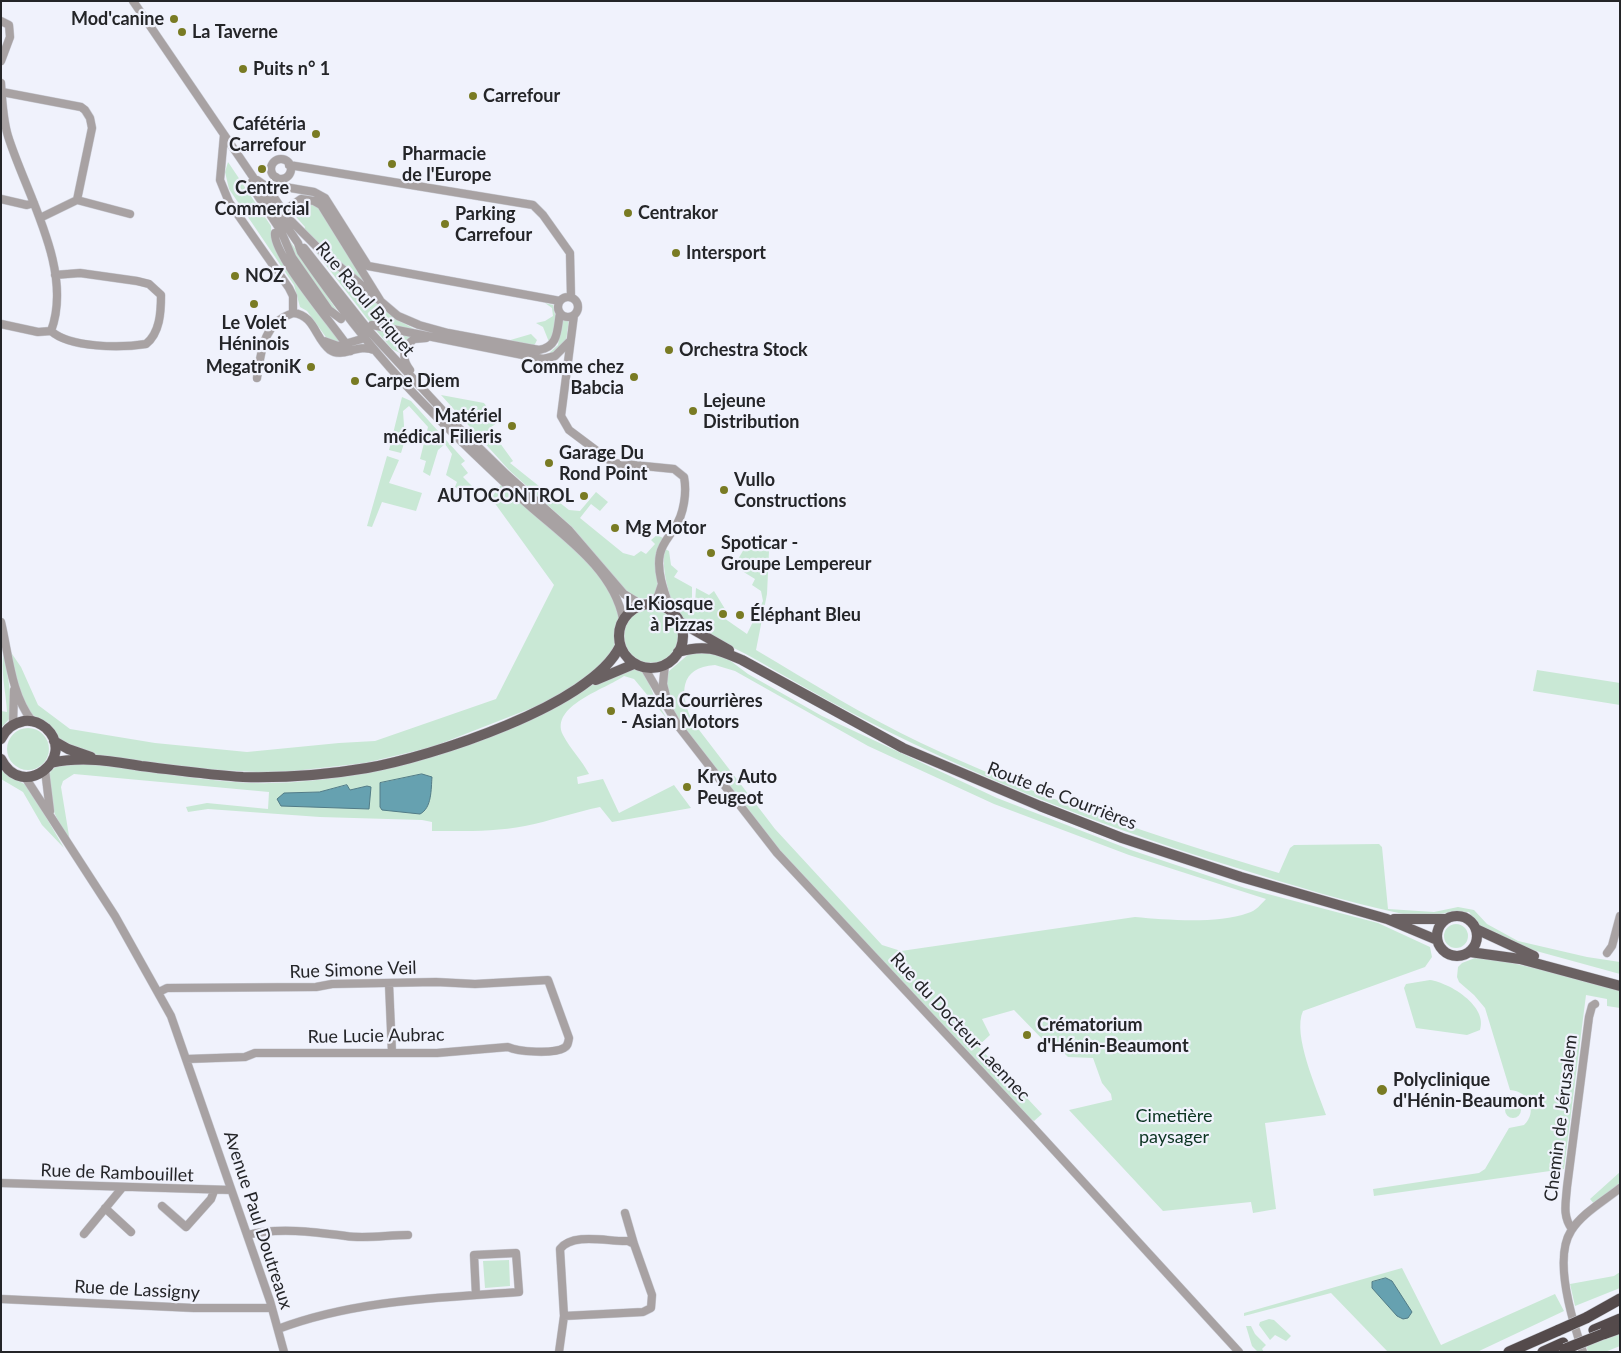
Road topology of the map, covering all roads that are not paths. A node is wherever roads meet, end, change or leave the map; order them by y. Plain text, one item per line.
1 (133, 1) edge
2 (1, 21) edge
3 (1, 61) edge
4 (1, 83) edge
5 (2, 92) edge
6 (4, 129) edge
7 (224, 135) junction
8 (289, 165) junction
9 (249, 173) junction
10 (276, 177) junction
11 (1, 199) edge
12 (77, 200) junction
13 (34, 203) junction
14 (288, 208) dead end
15 (130, 214) dead end
16 (40, 218) junction
17 (275, 233) dead end
18 (54, 275) junction
19 (571, 297) junction
20 (380, 300) junction
21 (560, 301) junction
22 (293, 313) junction
23 (560, 313) junction
24 (574, 315) junction
25 (341, 319) dead end
26 (1, 324) edge
27 (51, 332) junction
28 (369, 332) junction
29 (438, 338) junction
30 (323, 341) junction
31 (569, 342) junction
32 (346, 343) junction
33 (360, 347) junction
34 (374, 350) junction
35 (351, 351) junction
36 (257, 378) dead end
37 (415, 381) junction
38 (662, 584) junction
39 (646, 604) junction
40 (671, 611) junction
41 (623, 619) junction
42 (1, 622) edge
43 (680, 622) junction
44 (620, 646) junction
45 (678, 652) junction
46 (742, 660) junction
47 (665, 664) junction
48 (639, 665) junction
49 (587, 684) junction
50 (14, 685) junction
51 (670, 714) junction
52 (32, 721) junction
53 (5, 732) edge
54 (54, 741) junction
55 (1, 758) edge
56 (98, 760) junction
57 (48, 767) junction
58 (25, 777) junction
59 (51, 816) junction
60 (1620, 916) edge
61 (1387, 919) junction
62 (1446, 919) junction
63 (1476, 929) junction
64 (1437, 940) junction
65 (1470, 952) junction
66 (1607, 953) dead end
67 (1620, 980) edge
68 (390, 984) junction
69 (1620, 986) edge
70 (159, 992) junction
71 (1595, 1004) dead end
72 (565, 1048) joint
73 (392, 1053) junction
74 (187, 1059) junction
75 (1, 1183) edge
76 (122, 1188) junction
77 (1620, 1188) edge
78 (231, 1190) junction
79 (214, 1191) junction
80 (162, 1206) dead end
81 (105, 1208) junction
82 (625, 1213) dead end
83 (1572, 1229) junction
84 (131, 1232) dead end
85 (84, 1234) dead end
86 (408, 1234) dead end
87 (247, 1235) junction
88 (634, 1244) junction
89 (476, 1296) junction
90 (1, 1299) edge
91 (1620, 1299) edge
92 (1620, 1304) edge
93 (272, 1308) junction
94 (564, 1316) junction
95 (1586, 1318) junction
96 (1620, 1319) edge
97 (1620, 1328) edge
98 (278, 1329) junction
99 (1598, 1332) junction
100 (1562, 1348) edge
101 (284, 1352) edge
102 (559, 1352) edge
103 (1239, 1352) edge
104 (1509, 1352) edge
105 (1543, 1352) edge
106 (1582, 1352) edge

1 - 7 street, Rue Raoul Briquet
2 - 3 street
4 - 5 street
5 - 6 street
5 - 12 street
6 - 13 street
7 - 9 street, Rue Raoul Briquet
7 - 22 street
8 - 10 street
8 - 10 street
8 - 19 street
9 - 20 street
9 - 25 street
9 - 28 street, Rue Raoul Briquet
10 - 21 street
11 - 13 street
12 - 15 street
12 - 16 street
13 - 16 street
14 - 20 street
16 - 18 street
17 - 32 street
18 - 27 street
18 - 27 street
19 - 21 street
19 - 24 street
20 - 23 street
21 - 23 street
22 - 30 street
22 - 36 street
23 - 24 street
24 - 31 street
26 - 27 street
28 - 29 street
28 - 32 street
28 - 33 street
28 - 34 street, Rue Raoul Briquet
28 - 37 street, Rue Raoul Briquet
29 - 31 street
29 - 37 street
30 - 32 street
30 - 35 street
31 - 38 street
32 - 35 street
33 - 34 street
33 - 35 street
34 - 41 street, Rue Raoul Briquet
37 - 39 street, Rue Raoul Briquet
38 - 39 street
38 - 40 street
39 - 40 main road
39 - 41 main road
40 - 43 main road
41 - 44 main road
42 - 50 street
43 - 45 main road
43 - 46 main road, Route de Courrières
44 - 48 main road
44 - 49 main road
45 - 46 main road, Route de Courrières
45 - 47 main road
46 - 61 main road, Route de Courrières
47 - 48 main road
47 - 51 street, Rue du Docteur Laennec
48 - 49 main road
48 - 51 street, Rue du Docteur Laennec
49 - 56 main road
50 - 52 street
50 - 53 street
51 - 103 street, Rue du Docteur Laennec
52 - 53 main road
52 - 54 main road
54 - 56 main road
54 - 57 main road
55 - 58 main road
56 - 57 main road
57 - 58 main road
57 - 59 street
58 - 59 street, Avenue Paul Doutreaux
59 - 70 street, Avenue Paul Doutreaux
60 - 66 street
61 - 62 main road, Route de Courrières
61 - 64 main road, Route de Courrières
62 - 63 main road
62 - 64 main road
63 - 65 main road
63 - 67 main road
64 - 65 main road
65 - 69 main road
68 - 70 street, Rue Simone Veil
68 - 72 street, Rue Simone Veil
68 - 73 street
70 - 74 street, Avenue Paul Doutreaux
71 - 83 street, Chemin de Jérusalem
72 - 73 street, Rue Lucie Aubrac
73 - 74 street, Rue Lucie Aubrac
74 - 78 street, Avenue Paul Doutreaux
75 - 76 street, Rue de Rambouillet
76 - 79 street, Rue de Rambouillet
76 - 81 street
77 - 83 street
78 - 79 street, Rue de Rambouillet
78 - 87 street, Avenue Paul Doutreaux
79 - 80 street
81 - 84 street
81 - 85 street
82 - 88 street
83 - 106 street
86 - 87 street
87 - 93 street, Avenue Paul Doutreaux
88 - 94 street
88 - 94 street
89 - 89 street
89 - 98 street
90 - 93 street, Rue de Lassigny
91 - 95 highway
92 - 95 highway
93 - 98 street, Avenue Paul Doutreaux
94 - 102 street
95 - 104 highway, bridge
96 - 99 highway
97 - 99 highway
98 - 101 street, Avenue Paul Doutreaux
99 - 100 highway
100 - 105 highway

